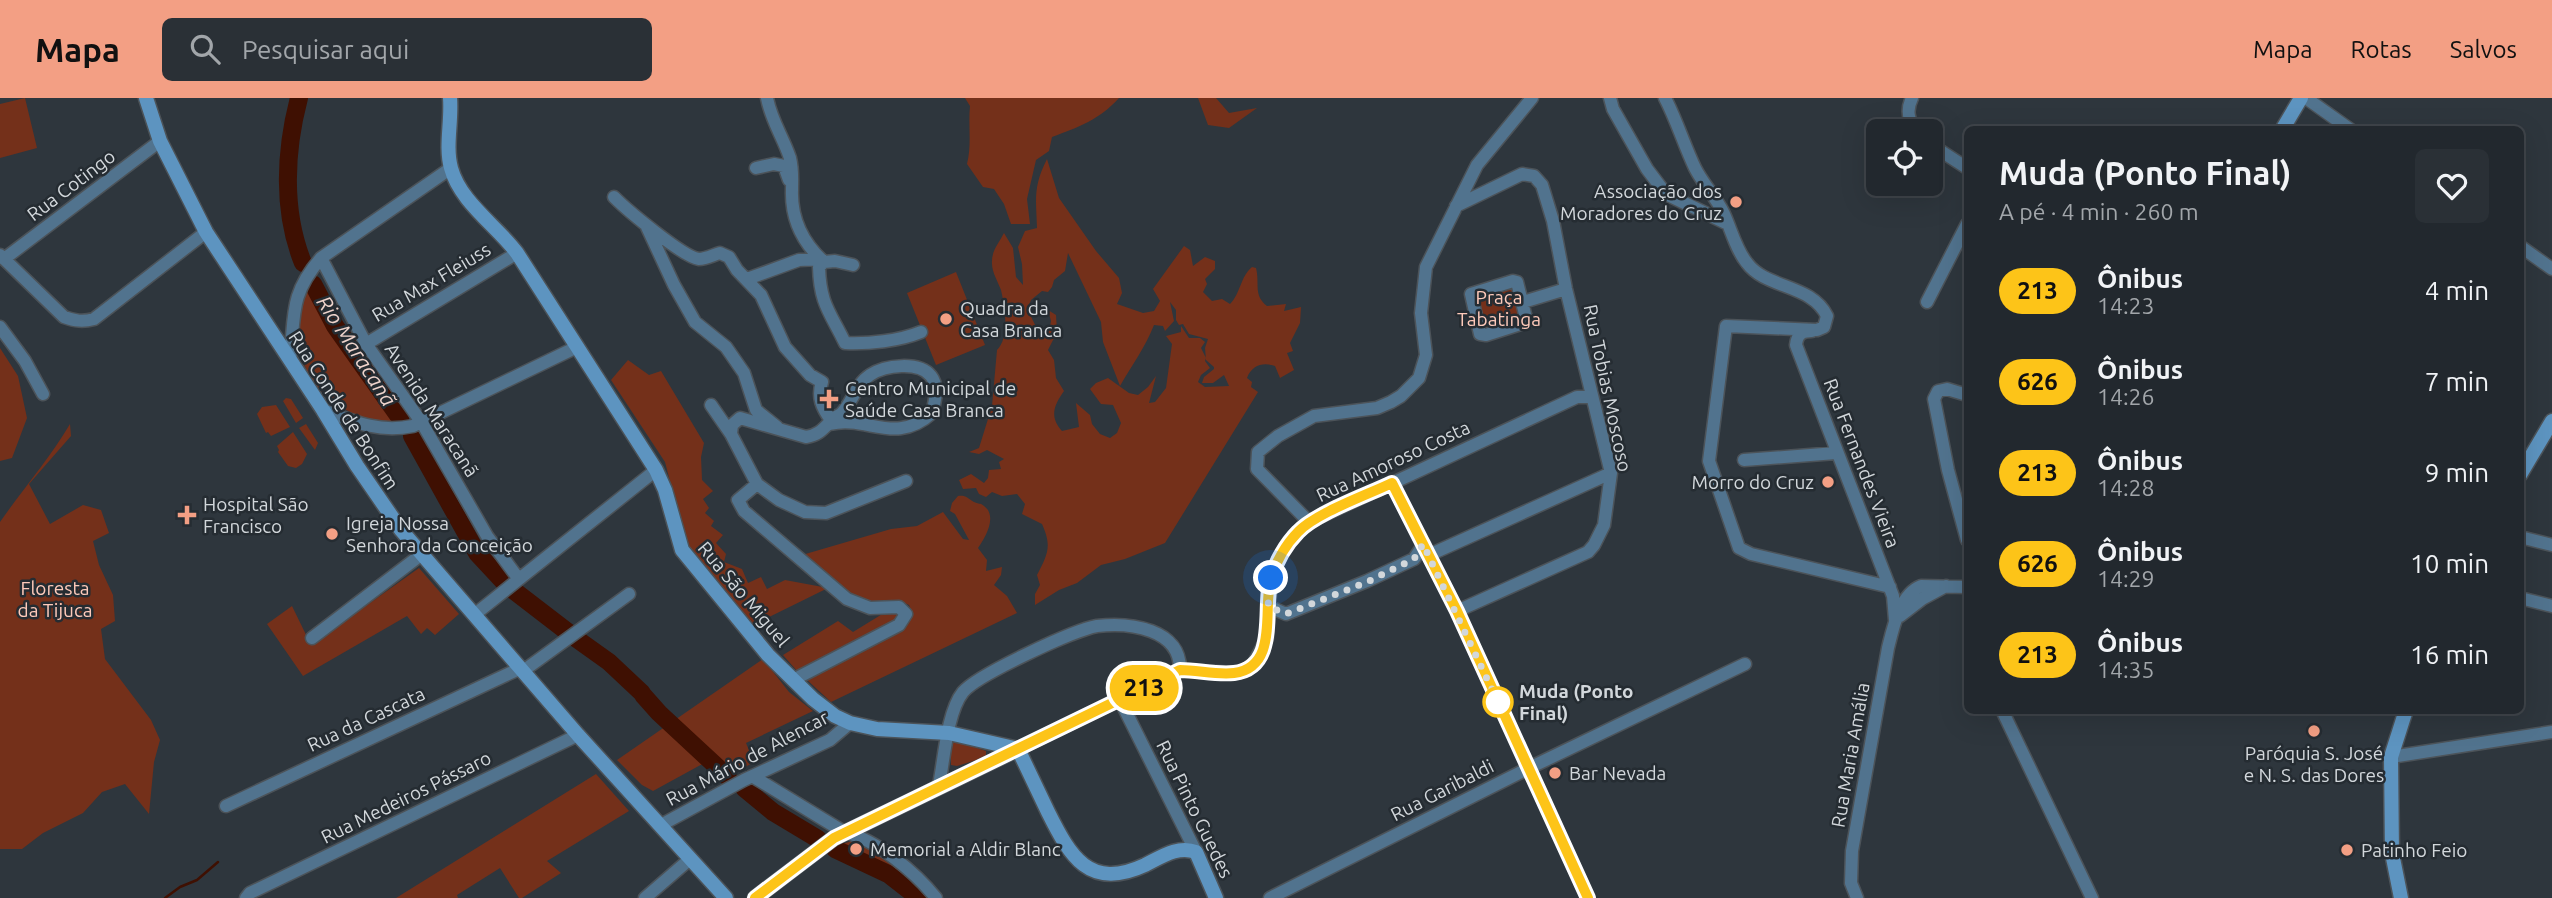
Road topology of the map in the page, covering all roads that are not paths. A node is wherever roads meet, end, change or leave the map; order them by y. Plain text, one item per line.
1 (146, 98) edge
2 (450, 98) edge
3 (766, 98) edge
4 (1532, 98) edge
5 (1610, 98) edge
6 (1665, 98) edge
7 (1912, 98) edge
8 (2304, 98) edge
9 (1910, 119) edge
10 (2285, 126) edge
11 (2345, 126) edge
12 (160, 141) junction
13 (1943, 153) edge
14 (1964, 167) edge
15 (756, 168) dead end
16 (451, 169) junction
17 (792, 190) junction
18 (614, 197) dead end
19 (1456, 206) junction
20 (638, 219) junction
21 (1728, 224) junction
22 (1964, 230) edge
23 (206, 232) junction
24 (2524, 249) edge
25 (517, 253) junction
26 (2, 257) edge
27 (321, 258) junction
28 (822, 260) junction
29 (853, 265) dead end
30 (2552, 269) edge
31 (747, 279) junction
32 (1566, 289) junction
33 (1523, 302) junction
34 (1927, 302) dead end
35 (293, 307) junction
36 (0, 327) edge
37 (1820, 329) junction
38 (921, 332) dead end
39 (273, 335) junction
40 (366, 344) junction
41 (577, 347) junction
42 (290, 360) junction
43 (43, 394) dead end
44 (1964, 394) edge
45 (1592, 397) junction
46 (711, 405) dead end
47 (323, 410) junction
48 (831, 422) junction
49 (2552, 422) edge
50 (363, 426) junction
51 (412, 426) junction
52 (782, 432) junction
53 (731, 434) junction
54 (1836, 453) junction
55 (350, 454) junction
56 (1744, 460) dead end
57 (2524, 468) edge
58 (656, 470) junction
59 (1611, 473) junction
60 (906, 481) dead end
61 (1392, 483) junction
62 (757, 484) junction
63 (1309, 522) junction
64 (1964, 529) edge
65 (2524, 538) edge
66 (2552, 545) edge
67 (1426, 550) junction
68 (422, 554) junction
69 (512, 584) junction
70 (1890, 587) junction
71 (1964, 587) edge
72 (629, 594) dead end
73 (2524, 599) edge
74 (1268, 606) junction
75 (2552, 606) edge
76 (1457, 611) junction
77 (474, 615) junction
78 (1896, 621) junction
79 (312, 638) dead end
80 (1745, 664) dead end
81 (522, 670) junction
82 (1180, 670) junction
83 (793, 680) junction
84 (1120, 700) junction
85 (2004, 714) edge
86 (2405, 714) edge
87 (850, 723) junction
88 (2552, 732) edge
89 (949, 733) junction
90 (578, 735) junction
91 (1018, 749) junction
92 (2391, 757) junction
93 (1527, 769) junction
94 (748, 778) junction
95 (939, 785) junction
96 (226, 806) dead end
97 (661, 825) junction
98 (839, 835) junction
99 (1195, 852) junction
100 (690, 859) junction
101 (248, 895) edge
102 (645, 898) edge
103 (726, 898) edge
104 (755, 898) edge
105 (936, 898) edge
106 (1216, 898) edge
107 (1270, 898) edge
108 (1588, 898) edge
109 (1857, 898) edge
110 (2092, 898) edge
111 (2401, 898) edge

1 - 12 street, Rua Conde de Bonfim
2 - 16 street, Rua São Miguel
3 - 17 street
4 - 19 street
5 - 21 street
6 - 21 street
7 - 9 street
8 - 10 street
8 - 11 street
12 - 23 street, Rua Conde de Bonfim
12 - 26 street, Rua Cotingo
13 - 14 street
15 - 17 street
16 - 25 street, Rua São Miguel
16 - 27 street
17 - 28 street
18 - 20 street
19 - 32 street, Rua Tobias Moscoso
19 - 63 street
20 - 31 street
20 - 52 street
21 - 37 street
22 - 34 street
23 - 26 street
23 - 39 street, Rua Conde de Bonfim
24 - 30 street
25 - 40 street, Rua Max Fleiuss
25 - 41 street, Rua São Miguel
27 - 35 street
27 - 40 street, Avenida Maracanã
28 - 29 street
28 - 31 street
28 - 38 street
31 - 48 street
32 - 33 street
32 - 45 street, Rua Tobias Moscoso
33 - 33 street
35 - 39 street
35 - 42 street
36 - 43 street
37 - 54 street, Rua Fernandes Vieira
37 - 70 street
39 - 42 street, Rua Conde de Bonfim
40 - 51 street, Avenida Maracanã
41 - 51 street
41 - 58 street, Rua São Miguel
42 - 47 street, Rua Conde de Bonfim
44 - 64 street
45 - 59 street, Rua Tobias Moscoso
45 - 61 street, Rua Amoroso Costa
46 - 53 street
47 - 50 street
47 - 55 street, Rua Conde de Bonfim
48 - 48 street
48 - 52 street
49 - 57 street
50 - 51 street
50 - 55 street
51 - 69 street, Avenida Maracanã
52 - 53 street
53 - 62 street
54 - 56 street
54 - 70 street, Rua Fernandes Vieira
55 - 68 street, Rua Conde de Bonfim
58 - 69 street
58 - 83 street, Rua São Miguel
59 - 67 street
59 - 76 street, Rua Tobias Moscoso
60 - 62 street
61 - 63 street, Rua Amoroso Costa
61 - 67 street
62 - 83 street
63 - 74 street, Rua Amoroso Costa
65 - 66 street
67 - 74 street
67 - 76 street
68 - 77 street, Rua Conde de Bonfim
68 - 79 street
69 - 77 street
70 - 78 street, Rua Fernandes Vieira
71 - 78 street
72 - 81 street, Rua da Cascata
73 - 75 street
74 - 82 street, Rua Amoroso Costa
76 - 93 street
77 - 81 street, Rua Conde de Bonfim
78 - 109 street, Rua Maria Amália
80 - 93 street, Rua Garibaldi
81 - 90 street, Rua Conde de Bonfim
81 - 96 street, Rua da Cascata
82 - 84 street
82 - 89 street
83 - 87 street, Rua São Miguel
84 - 91 street
84 - 99 street, Rua Pinto Guedes
85 - 110 street
86 - 92 street
87 - 89 street, Rua São Miguel
87 - 94 street, Rua Mário de Alencar
88 - 92 street
89 - 91 street, Rua São Miguel
89 - 95 street
90 - 97 street, Rua Conde de Bonfim
90 - 101 street, Rua Medeiros Pássaro
91 - 95 street
91 - 99 street
92 - 111 street
93 - 107 street, Rua Garibaldi
93 - 108 street
94 - 97 street, Rua Mário de Alencar
94 - 98 street
95 - 98 street
97 - 100 street, Rua Conde de Bonfim
98 - 104 street
98 - 105 street
99 - 106 street, Rua Pinto Guedes
100 - 102 street
100 - 103 street, Rua Conde de Bonfim

